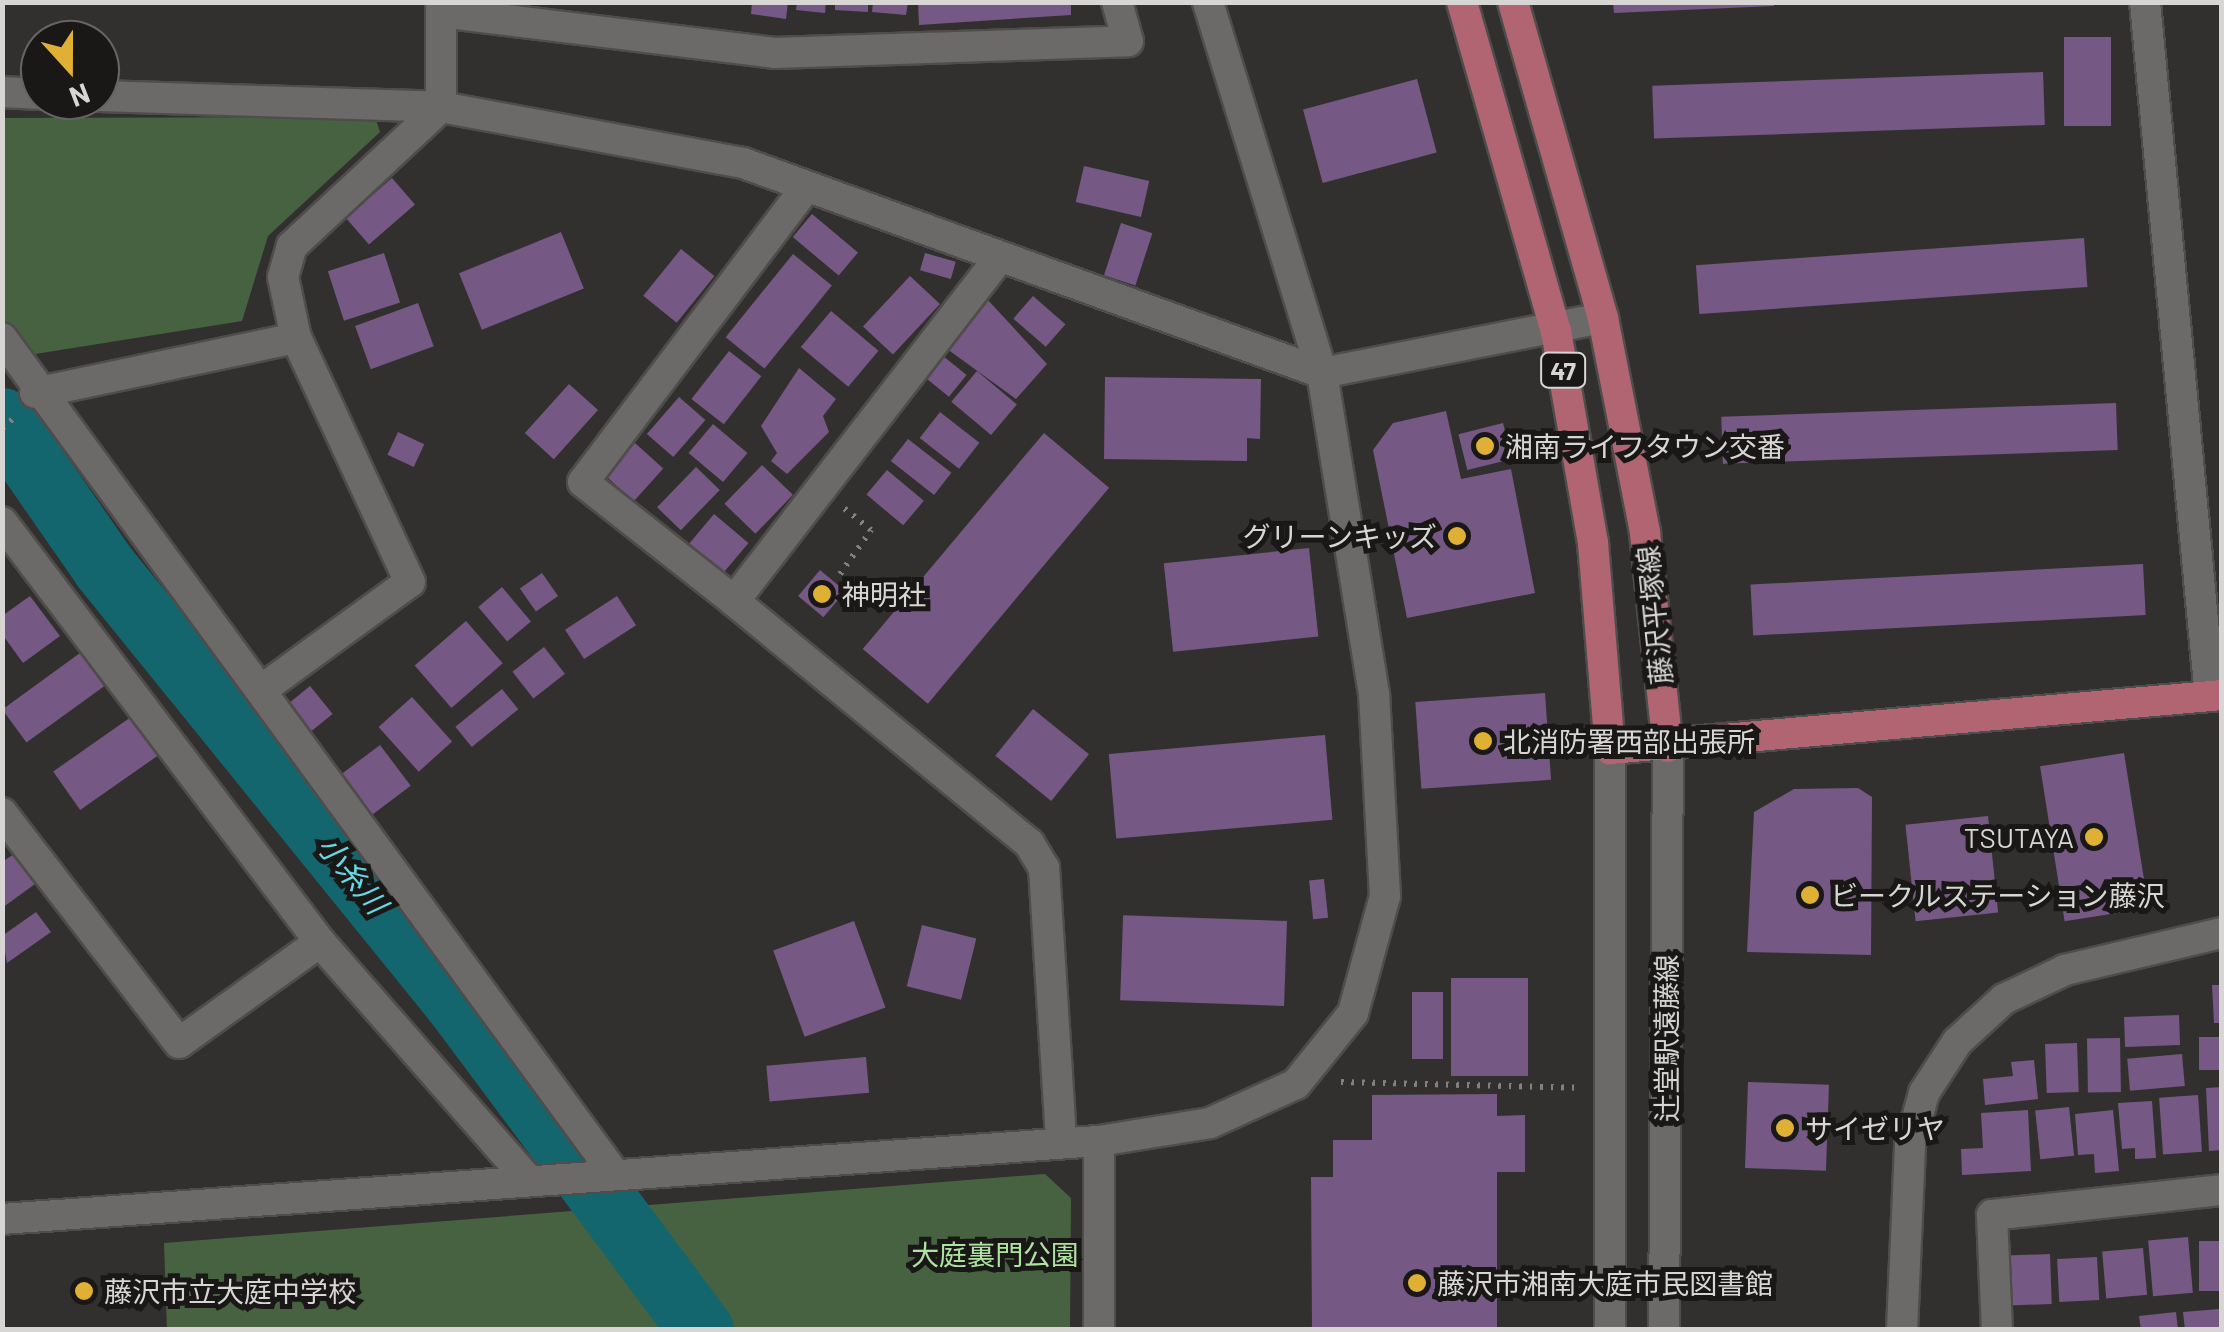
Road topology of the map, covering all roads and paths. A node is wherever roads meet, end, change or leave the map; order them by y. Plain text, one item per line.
1 (1116, 2) edge
2 (1208, 2) edge
3 (1462, 2) edge
4 (1513, 2) edge
5 (2145, 2) edge
6 (441, 7) edge
7 (120, 97) edge
8 (441, 107) junction
9 (804, 190) junction
10 (1000, 256) junction
11 (1603, 318) junction
12 (1556, 331) junction
13 (2, 338) edge
14 (296, 338) junction
15 (1322, 374) junction
16 (27, 403) junction
17 (2, 428) edge
18 (820, 489) junction
19 (2, 522) edge
20 (840, 574) dead end
21 (734, 600) junction
22 (264, 688) junction
23 (2216, 696) edge
24 (1668, 748) junction
25 (1610, 749) junction
26 (2, 814) edge
27 (2222, 934) edge
28 (320, 942) junction
29 (1335, 1082) dead end
30 (1588, 1088) dead end
31 (1061, 1140) junction
32 (1099, 1141) junction
33 (613, 1172) junction
34 (526, 1177) junction
35 (2222, 1190) edge
36 (2, 1219) edge
37 (1098, 1330) edge
38 (1610, 1330) edge
39 (1664, 1330) edge
40 (1902, 1330) edge
41 (1997, 1330) edge

1 - 6 street
2 - 15 street
3 - 12 main road, 藤沢平塚線 / 47
4 - 11 main road, 藤沢平塚線 / 47
5 - 23 street
6 - 8 street
7 - 8 street
8 - 9 street
8 - 14 street
9 - 10 street
9 - 21 street
10 - 15 street
10 - 18 street
11 - 12 street
11 - 24 main road, 藤沢平塚線 / 47
12 - 15 street
12 - 25 main road, 藤沢平塚線 / 47
13 - 16 street
14 - 16 street
14 - 22 street
15 - 32 street
16 - 17 path
16 - 22 street
18 - 20 path
18 - 21 street
19 - 28 street
21 - 31 street
22 - 33 street
23 - 24 main road
24 - 25 main road
24 - 39 street, 辻堂駅遠藤線
25 - 38 street, 辻堂駅遠藤線
26 - 28 street
27 - 40 street
28 - 34 street
29 - 30 path
31 - 32 street
31 - 33 street
32 - 37 street
33 - 34 street
34 - 36 street
35 - 41 street

